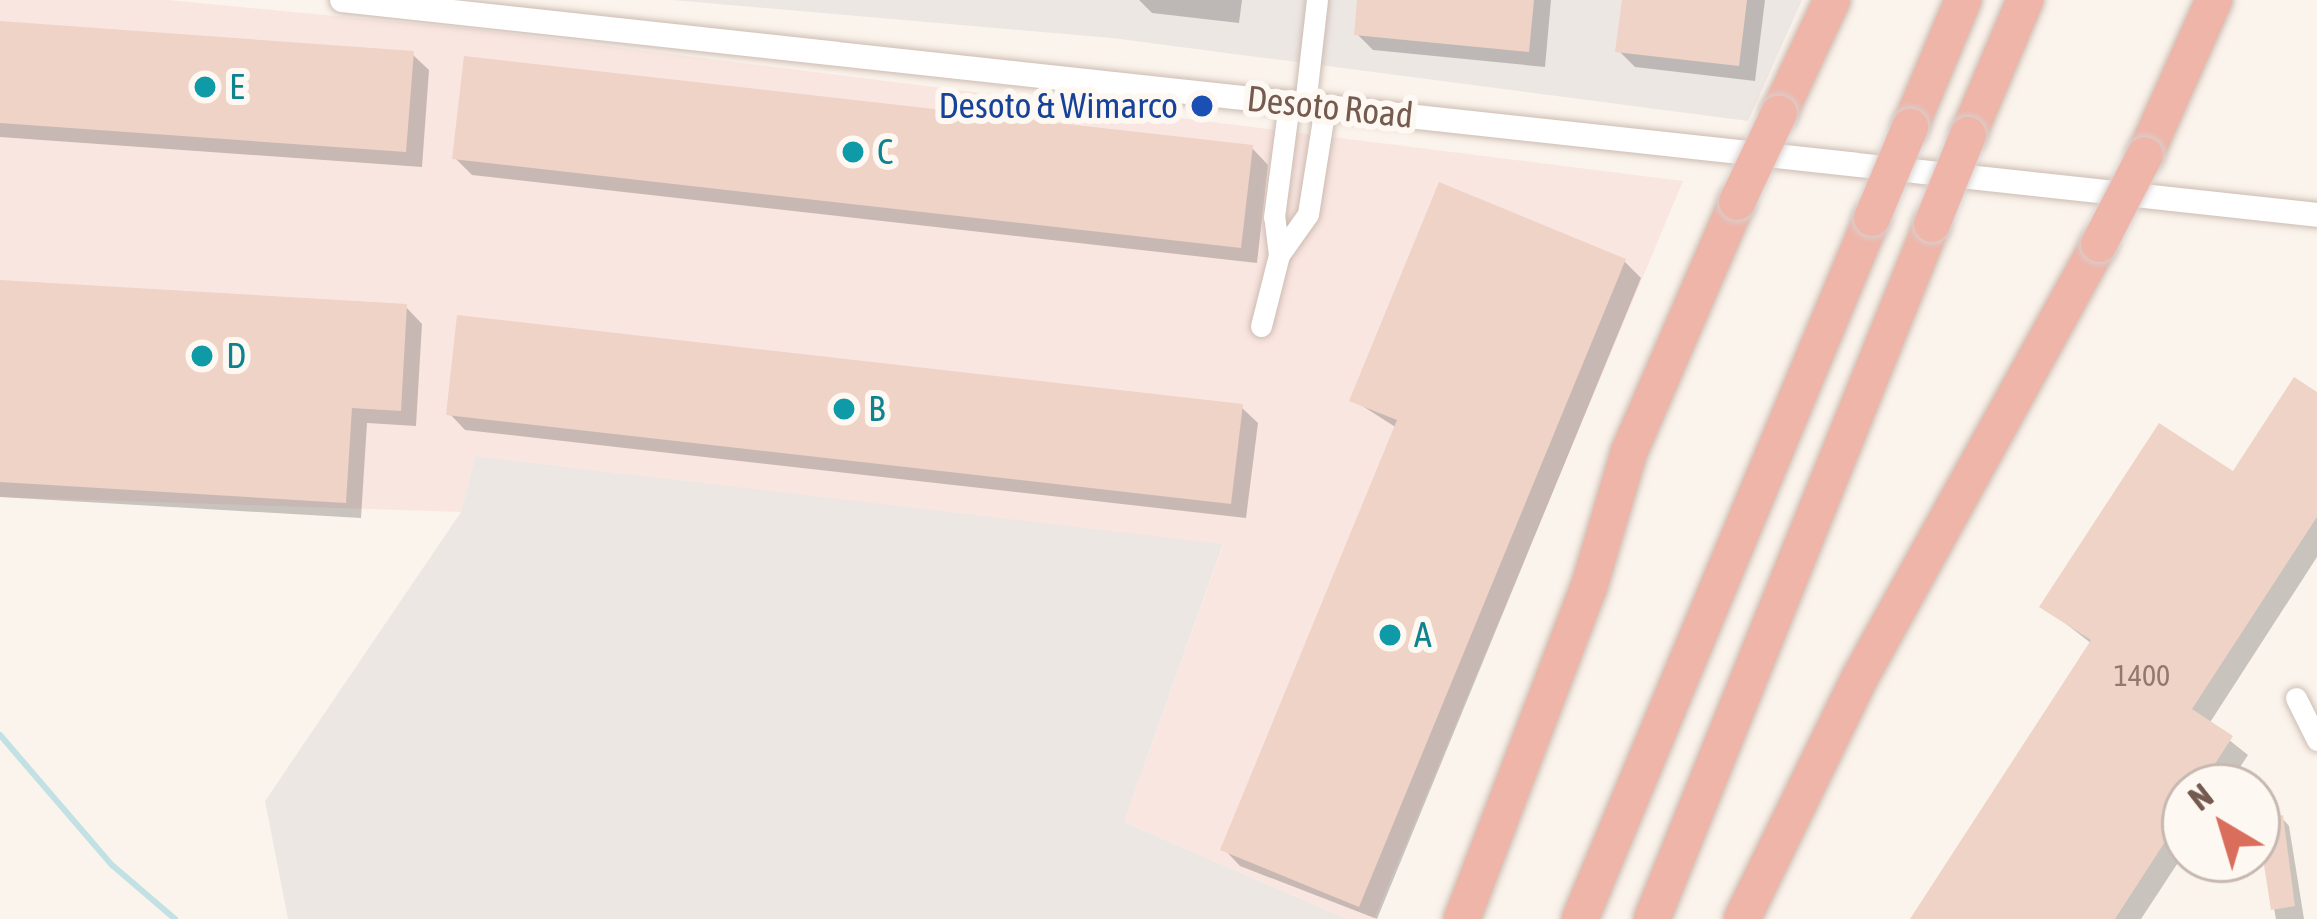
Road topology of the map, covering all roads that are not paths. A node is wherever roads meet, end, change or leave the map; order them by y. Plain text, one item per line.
1 (342, 0) edge
2 (1317, 0) edge
3 (1832, 0) edge
4 (1963, 0) edge
5 (2025, 0) edge
6 (2214, 0) edge
7 (555, 12) edge
8 (1306, 105) junction
9 (2317, 214) edge
10 (1279, 255) junction
11 (1261, 326) dead end
12 (2296, 698) dead end
13 (2317, 740) edge
14 (1462, 919) edge
15 (1580, 919) edge
16 (1652, 919) edge
17 (1744, 919) edge

1 - 7 street, Desoto Road
2 - 8 street
3 - 14 highway, bridge
4 - 15 highway, bridge
5 - 16 highway, bridge
6 - 17 highway, bridge
7 - 8 street, Desoto Road
8 - 9 street, Desoto Road
8 - 10 street
8 - 10 street
10 - 11 street
12 - 13 street

